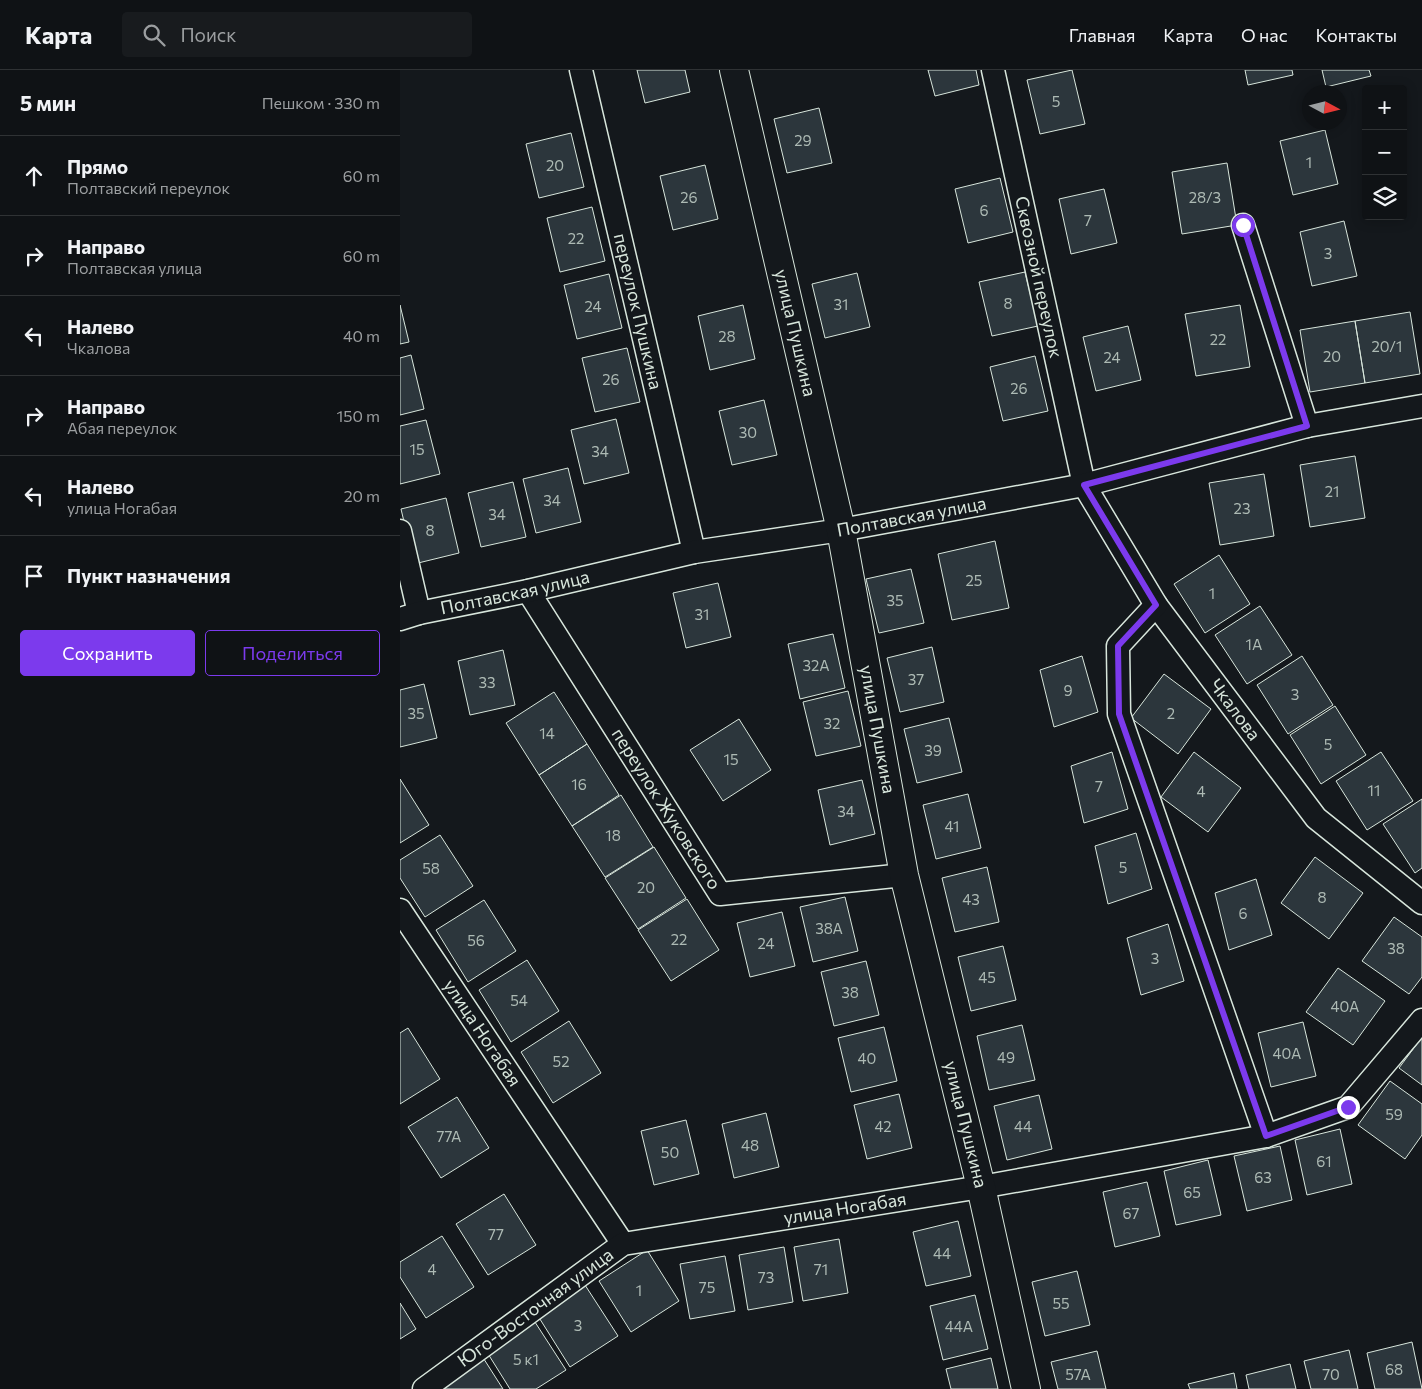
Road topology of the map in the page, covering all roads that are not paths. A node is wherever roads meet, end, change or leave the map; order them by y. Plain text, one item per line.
1 (581, 70) edge
2 (734, 70) edge
3 (993, 70) edge
4 (1243, 225) dead end
5 (1422, 406) edge
6 (1307, 426) junction
7 (1084, 485) junction
8 (400, 530) edge
9 (841, 530) junction
10 (694, 552) junction
11 (528, 591) junction
12 (1156, 605) junction
13 (410, 616) edge
14 (904, 876) junction
15 (1422, 903) edge
16 (400, 910) edge
17 (1422, 1020) edge
18 (1266, 1136) junction
19 (981, 1188) junction
20 (623, 1244) junction
21 (424, 1389) edge
22 (1026, 1389) edge

1 - 10 street, переулок Пушкина
2 - 9 street, улица Пушкина
3 - 7 street, Сквозной переулок
4 - 6 street
5 - 6 street, Полтавская улица
6 - 7 street, Полтавская улица
7 - 9 street, Полтавская улица
7 - 12 street, Чкалова
8 - 13 street
9 - 10 street, Полтавская улица
9 - 14 street, улица Пушкина
10 - 11 street, Полтавская улица
11 - 13 street, Полтавская улица
11 - 14 street, переулок Жуковского
12 - 15 street, Чкалова
12 - 18 street
14 - 19 street, улица Пушкина
16 - 20 street, улица Ногабая
17 - 18 street, улица Ногабая
18 - 19 street, улица Ногабая
19 - 20 street, улица Ногабая
19 - 22 street, улица Пушкина
20 - 21 street, Юго-Восточная улица

